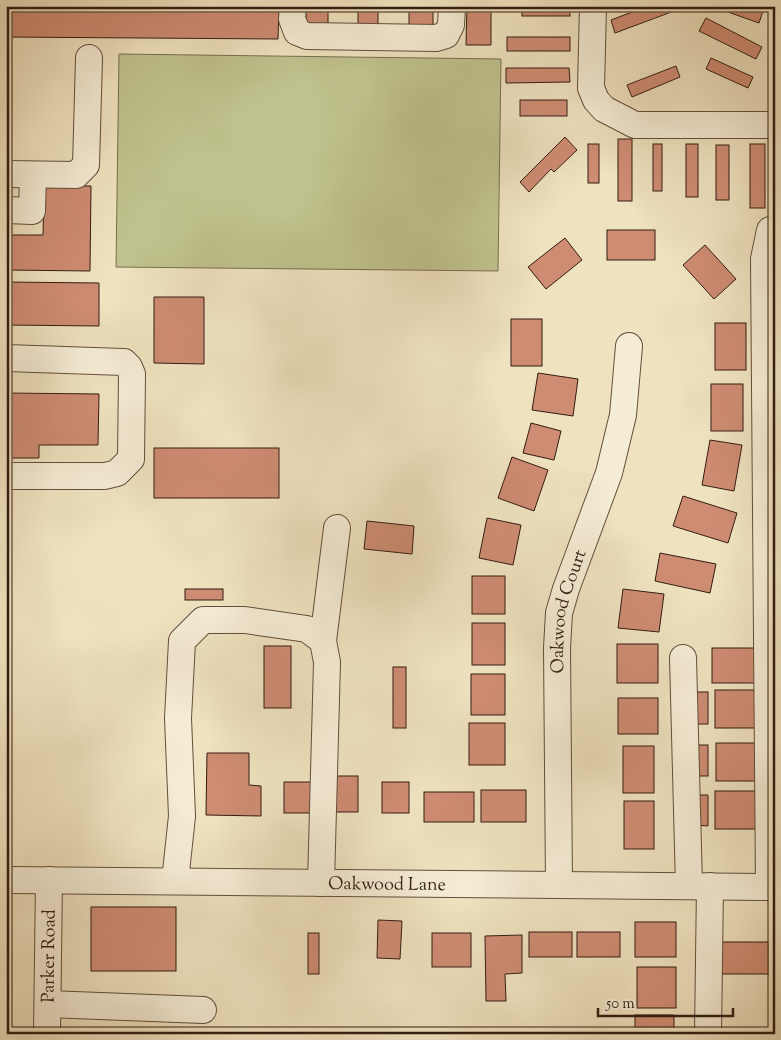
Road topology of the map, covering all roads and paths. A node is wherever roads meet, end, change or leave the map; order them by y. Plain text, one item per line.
1 (293, 6) edge
2 (452, 6) edge
3 (593, 6) edge
4 (89, 58) dead end
5 (775, 125) edge
6 (6, 174) edge
7 (33, 175) junction
8 (6, 210) edge
9 (775, 230) edge
10 (629, 346) dead end
11 (6, 358) edge
12 (6, 476) edge
13 (337, 528) dead end
14 (323, 641) junction
15 (683, 658) dead end
16 (6, 880) edge
17 (49, 880) junction
18 (175, 881) junction
19 (321, 883) junction
20 (559, 885) junction
21 (699, 886) junction
22 (772, 887) edge
23 (48, 1004) junction
24 (203, 1010) dead end
25 (47, 1034) edge
26 (708, 1034) edge

1 - 2 street
3 - 5 street
4 - 7 street
6 - 7 street
7 - 8 street
9 - 22 street, Oakwood Lane
10 - 20 street, Oakwood Court
11 - 12 street
13 - 14 street
14 - 18 street
14 - 19 street
15 - 21 street
16 - 17 street, Oakwood Lane
17 - 18 street, Oakwood Lane
17 - 23 street, Parker Road
18 - 19 street, Oakwood Lane
19 - 20 street, Oakwood Lane
20 - 21 street, Oakwood Lane
21 - 22 street, Oakwood Lane
21 - 26 street
23 - 24 street
23 - 25 street, Parker Road

